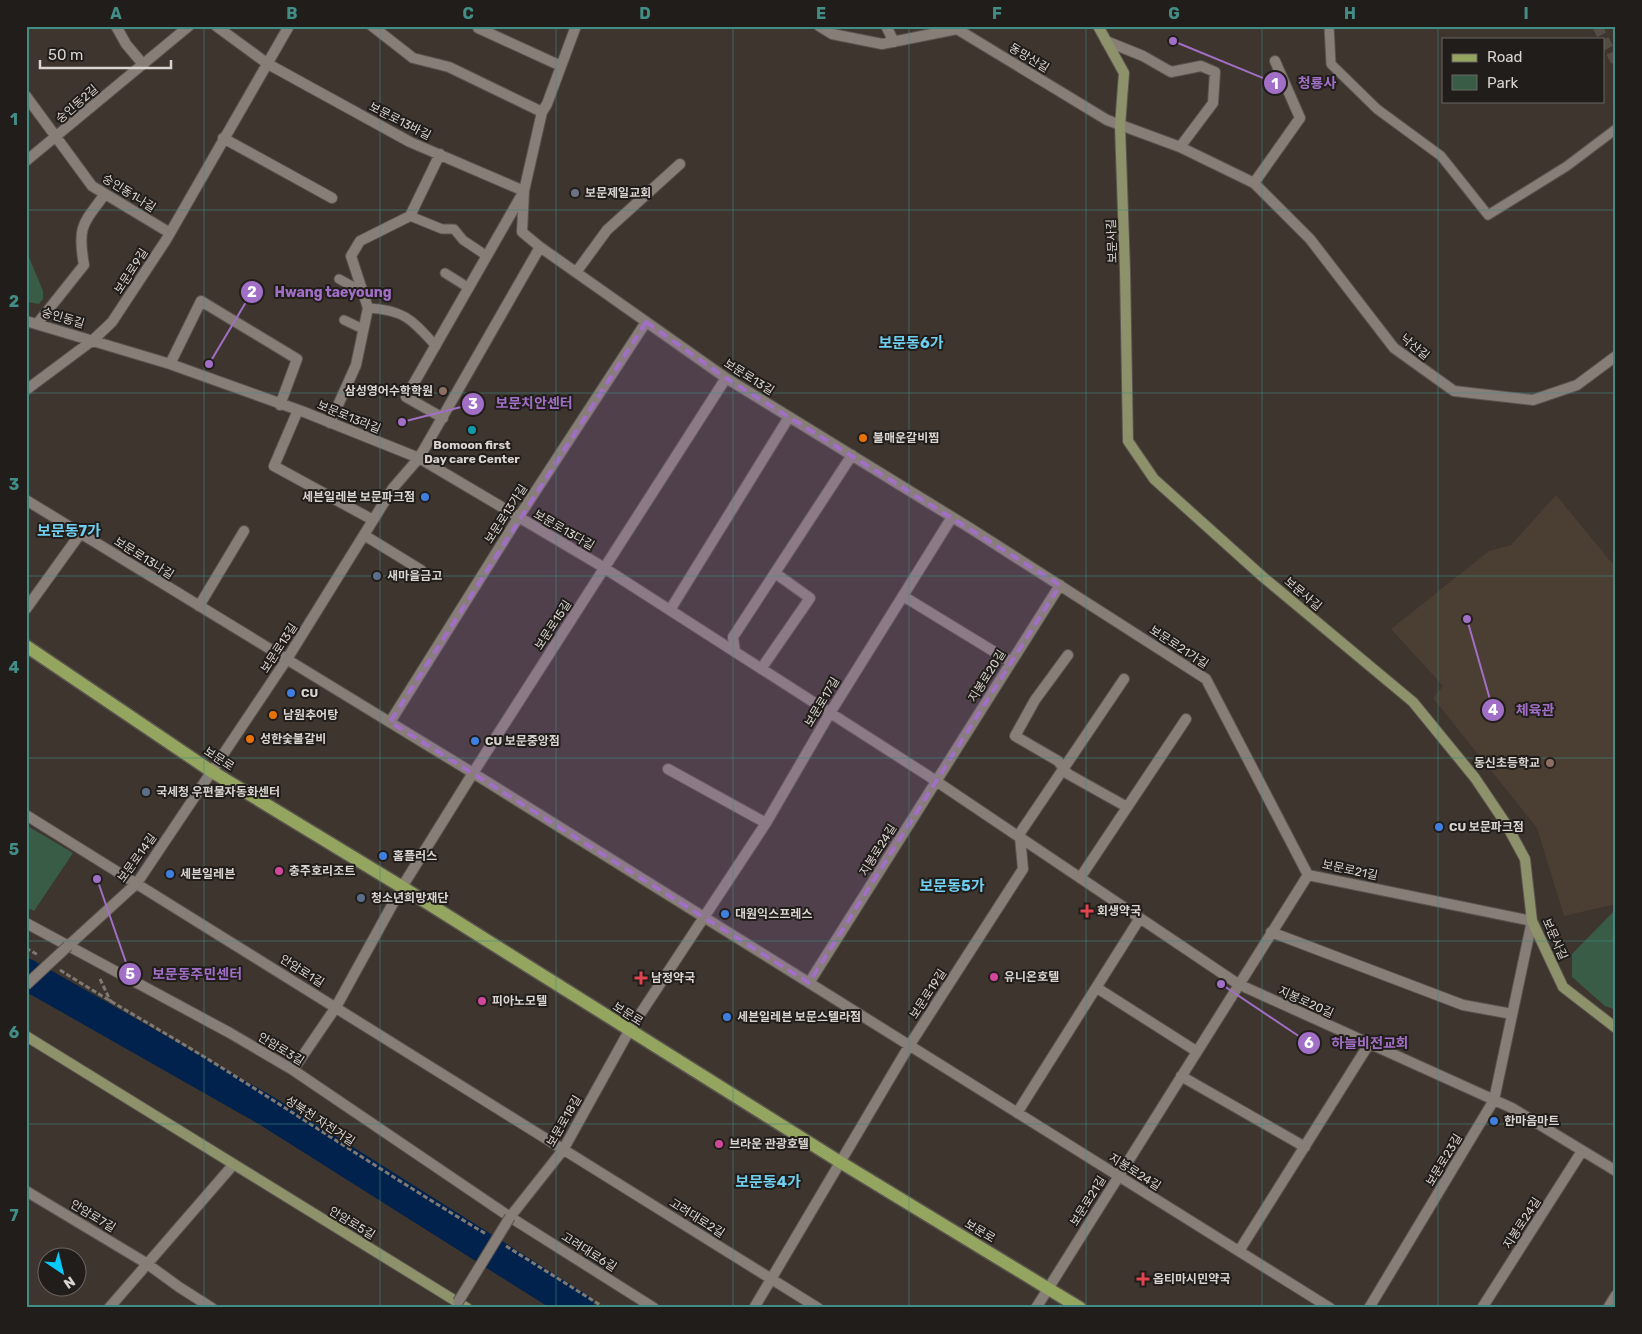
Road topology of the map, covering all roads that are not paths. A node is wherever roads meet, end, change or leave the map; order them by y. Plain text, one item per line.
1 (116, 26) edge
2 (189, 26) edge
3 (216, 26) edge
4 (289, 26) edge
5 (372, 26) edge
6 (819, 26) edge
7 (886, 26) edge
8 (1098, 26) edge
9 (1329, 26) edge
10 (573, 27) edge
11 (478, 28) dead end
12 (956, 28) edge
13 (1106, 41) junction
14 (894, 42) junction
15 (1275, 61) dead end
16 (142, 63) junction
17 (268, 64) junction
18 (561, 66) junction
19 (26, 96) edge
20 (542, 112) junction
21 (1120, 126) junction
22 (1616, 129) edge
23 (56, 138) junction
24 (223, 138) junction
25 (1180, 147) junction
26 (440, 154) junction
27 (26, 161) edge
28 (680, 164) dead end
29 (1254, 183) junction
30 (524, 191) junction
31 (104, 194) junction
32 (332, 198) dead end
33 (410, 216) junction
34 (170, 234) junction
35 (540, 247) junction
36 (487, 256) junction
37 (577, 271) junction
38 (446, 273) dead end
39 (339, 279) dead end
40 (468, 288) junction
41 (363, 292) junction
42 (368, 308) junction
43 (344, 320) dead end
44 (26, 321) edge
45 (646, 322) junction
46 (37, 324) junction
47 (363, 329) junction
48 (93, 340) junction
49 (436, 346) junction
50 (1616, 356) edge
51 (170, 364) junction
52 (726, 378) junction
53 (26, 390) edge
54 (280, 404) junction
55 (298, 410) junction
56 (789, 417) junction
57 (443, 418) junction
58 (330, 423) junction
59 (852, 455) junction
60 (419, 458) junction
61 (26, 500) edge
62 (952, 517) junction
63 (518, 518) junction
64 (373, 520) junction
65 (244, 531) dead end
66 (80, 534) junction
67 (364, 535) junction
68 (604, 568) junction
69 (421, 570) dead end
70 (775, 573) junction
71 (1060, 586) junction
72 (903, 596) junction
73 (199, 606) junction
74 (26, 609) edge
75 (670, 610) junction
76 (26, 646) edge
77 (735, 652) junction
78 (1068, 655) dead end
79 (287, 660) junction
80 (1012, 662) junction
81 (761, 669) junction
82 (1124, 678) dead end
83 (830, 713) junction
84 (1186, 719) dead end
85 (390, 722) junction
86 (668, 769) dead end
87 (1064, 769) junction
88 (211, 772) junction
89 (473, 773) junction
90 (936, 781) junction
91 (1127, 808) junction
92 (26, 815) edge
93 (766, 823) junction
94 (1019, 836) junction
95 (1308, 875) junction
96 (1080, 878) junction
97 (137, 884) junction
98 (402, 888) junction
99 (704, 917) junction
100 (1140, 918) junction
101 (1532, 921) junction
102 (26, 923) edge
103 (1272, 932) junction
104 (68, 946) junction
105 (810, 983) junction
106 (1238, 984) junction
107 (26, 985) edge
108 (1097, 988) junction
109 (336, 1007) junction
110 (1512, 1014) junction
111 (1616, 1028) edge
112 (629, 1031) junction
113 (26, 1036) edge
114 (1369, 1044) junction
115 (909, 1046) junction
116 (1196, 1051) junction
117 (293, 1070) junction
118 (1181, 1076) junction
119 (1494, 1100) junction
120 (1017, 1113) junction
121 (1305, 1147) junction
122 (563, 1150) junction
123 (1582, 1151) junction
124 (840, 1162) junction
125 (233, 1165) junction
126 (1615, 1169) edge
127 (1118, 1176) junction
128 (26, 1191) edge
129 (510, 1217) junction
130 (1240, 1252) junction
131 (146, 1263) junction
132 (770, 1278) junction
133 (1048, 1288) junction
134 (1616, 1295) edge
135 (460, 1306) edge
136 (109, 1308) edge
137 (212, 1308) edge
138 (654, 1308) edge
139 (754, 1308) edge
140 (818, 1308) edge
141 (1036, 1308) edge
142 (1080, 1308) edge
143 (1330, 1308) edge
144 (1369, 1308) edge
145 (1482, 1308) edge
146 (1608, 1308) edge

1 - 16 street
2 - 16 street, 숭인동2길
3 - 17 street
4 - 17 street, 보문로9길
5 - 20 street
6 - 14 street, 동망산길
7 - 14 street
8 - 13 street
9 - 22 lane
10 - 18 street
11 - 18 street
12 - 14 street, 동망산길
12 - 21 street, 동망산길
13 - 21 street
13 - 25 street
15 - 29 street
16 - 23 street, 숭인동2길
17 - 24 street, 보문로9길
17 - 26 street, 보문로13바길
18 - 20 street
19 - 23 street, 숭인동1나길
20 - 30 street, 보문로13길
21 - 25 street, 낙산길
21 - 101 street, 보문사길
23 - 27 street, 숭인동2길
23 - 31 street, 숭인동1나길
24 - 32 street
24 - 34 street, 보문로9길
25 - 29 street, 낙산길
26 - 30 street, 보문로13바길
26 - 33 street
28 - 37 street
29 - 50 street, 낙산길
30 - 35 street, 보문로13길
30 - 36 street, 보문로13길
31 - 34 street, 숭인동1나길
31 - 46 street
33 - 36 lane
33 - 41 street
34 - 48 street, 보문로9길
35 - 37 street, 보문로13길
35 - 57 street, 보문로13길
36 - 40 street, 보문로13길
37 - 45 street, 보문로13길
38 - 40 lane
39 - 41 lane
40 - 49 street, 보문로13길
41 - 42 street
42 - 47 street
42 - 49 lane
43 - 47 lane
44 - 46 street, 숭인동길
45 - 52 street, 보문로13길
45 - 63 street, 보문로13가길
46 - 48 street, 숭인동길
47 - 58 street
48 - 51 street, 보문로13라길
48 - 53 street, 보문로9길
49 - 57 street, 보문로13길
51 - 54 street, 보문로13라길
51 - 54 street
52 - 56 street, 보문로13길
52 - 68 street, 보문로15길
54 - 55 street, 보문로13라길
55 - 58 street, 보문로13라길
55 - 64 street, 보문로13라길
56 - 59 street, 보문로13길
56 - 75 street
57 - 60 street, 보문로13길
58 - 60 street, 보문로13라길
59 - 62 street, 보문로13길
59 - 70 street
60 - 63 street, 보문로13다길
60 - 64 street, 보문로13길
61 - 66 street, 보문로13나길
62 - 71 street, 보문로21가길
62 - 72 street, 보문로17길
63 - 68 street, 보문로13다길
63 - 85 street, 보문로13가길
64 - 67 street, 보문로13길
65 - 73 street
66 - 73 street, 보문로13나길
66 - 74 street
67 - 69 street
67 - 79 street, 보문로13길
68 - 75 street, 보문로13다길
68 - 89 street, 보문로15길
70 - 77 street
70 - 81 street
71 - 80 street, 지봉로20길
71 - 95 street, 보문로21가길
72 - 80 street
72 - 83 street, 보문로17길
73 - 79 street, 보문로13나길
75 - 77 street, 보문로13다길
76 - 88 main road, 보문로
77 - 81 street, 보문로13다길
78 - 87 street
79 - 85 street
79 - 88 street, 보문로13길
80 - 90 street, 지봉로20길
81 - 83 street, 보문로13다길
82 - 87 street
83 - 90 street, 지봉로20길
83 - 93 street, 보문로17길
84 - 91 street
85 - 89 street
86 - 93 street
87 - 91 street
87 - 94 street
88 - 97 street, 보문로14길
88 - 98 main road, 보문로
89 - 98 street, 보문로15길
89 - 99 street
90 - 94 street, 지봉로20길
90 - 105 street, 지봉로24길
91 - 96 street
92 - 97 street, 안암로1길
93 - 99 street, 보문로17길
94 - 96 street, 지봉로20길
94 - 115 street, 보문로19길
95 - 101 street, 보문로21길
95 - 103 street, 보문로21길
96 - 100 street, 지봉로20길
97 - 104 street, 보문로14길
97 - 109 street, 안암로1길
98 - 109 street
98 - 112 main road, 보문로
99 - 105 street, 지봉로24길
99 - 112 street, 보문로17길
100 - 106 street, 지봉로20길
100 - 108 street
101 - 110 street, 보문로23길
101 - 111 street, 보문사길
102 - 104 street, 안암로3길
103 - 106 street, 보문로21길
103 - 110 street
104 - 107 street, 보문로14길, bridge
104 - 117 street, 안암로3길
105 - 115 street, 지봉로24길
106 - 114 street, 지봉로20길
106 - 116 street, 보문로21길
108 - 116 street
108 - 120 street
109 - 117 street
109 - 122 street, 안암로1길
110 - 119 street, 보문로23길
112 - 122 street, 보문로18길
112 - 124 main road, 보문로
113 - 125 street, 안암로5길
114 - 119 street, 지봉로20길
114 - 121 street
115 - 120 street, 지봉로24길
115 - 124 street, 보문로19길
116 - 118 street, 보문로21길
117 - 129 street, 안암로3길
118 - 121 street
118 - 127 street, 보문로21길
119 - 123 street, 지봉로20길
119 - 144 street, 보문로23길
120 - 127 street, 지봉로24길
121 - 130 street
122 - 129 street, 보문로18길
122 - 132 street, 고려대로2길
123 - 126 street, 지봉로20길
123 - 145 street, 지봉로24길
124 - 132 street
124 - 133 main road, 보문로
125 - 131 street
125 - 135 street, 안암로5길
127 - 130 street, 지봉로24길
127 - 133 street, 보문로21길
128 - 131 street, 안암로7길
129 - 135 street, 보문로18길, bridge
129 - 138 street, 고려대로6길
130 - 143 street, 지봉로24길
131 - 136 street
131 - 137 street, 안암로7길
132 - 139 street
132 - 140 street, 고려대로2길
133 - 141 street, 보문로21길
133 - 142 main road, 보문로
134 - 146 street

